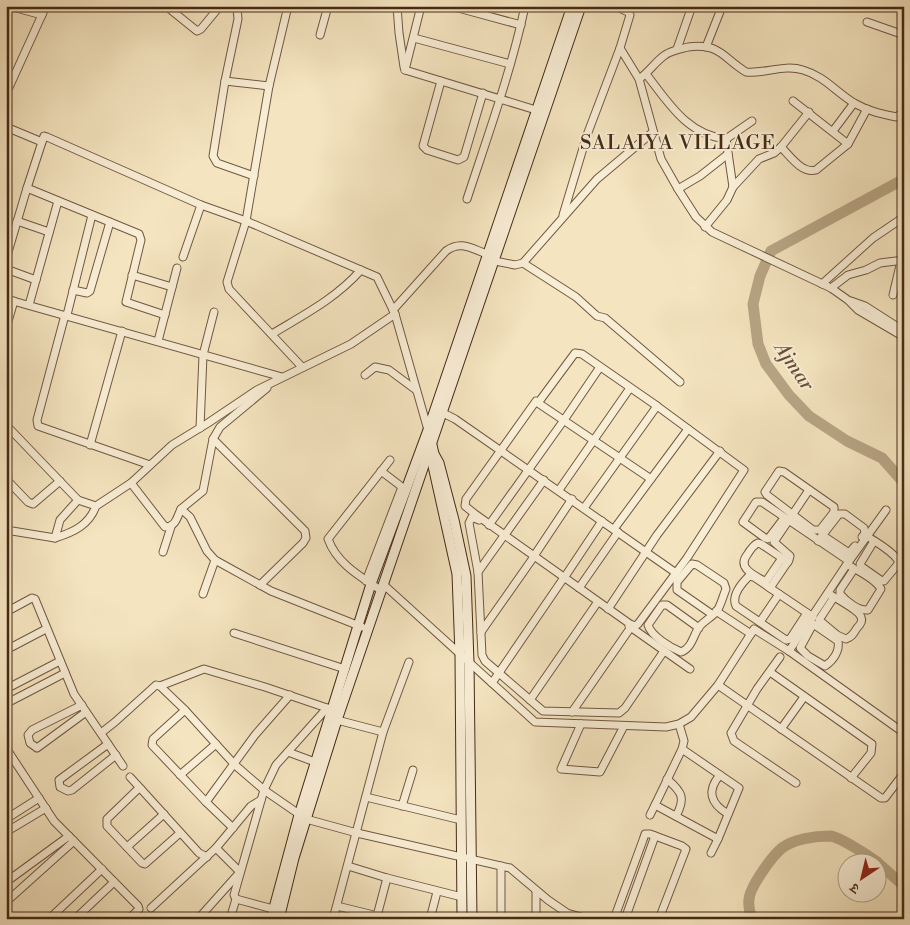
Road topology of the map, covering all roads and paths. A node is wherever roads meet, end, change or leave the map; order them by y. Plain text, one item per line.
1 (9, 6) edge
2 (46, 6) edge
3 (166, 6) edge
4 (220, 6) edge
5 (234, 6) edge
6 (288, 6) edge
7 (328, 6) edge
8 (397, 6) edge
9 (422, 6) edge
10 (451, 6) edge
11 (525, 6) edge
12 (572, 6) edge
13 (581, 6) edge
14 (615, 6) edge
15 (692, 6) edge
16 (721, 9) dead end
17 (42, 15) junction
18 (867, 22) dead end
19 (521, 26) junction
20 (320, 35) dead end
21 (904, 35) edge
22 (414, 38) junction
23 (706, 47) junction
24 (620, 48) junction
25 (677, 49) junction
26 (510, 64) junction
27 (405, 70) junction
28 (646, 74) junction
29 (639, 79) junction
30 (225, 81) junction
31 (441, 81) junction
32 (269, 86) junction
33 (483, 93) junction
34 (6, 94) edge
35 (500, 99) junction
36 (794, 101) dead end
37 (854, 103) junction
38 (866, 109) junction
39 (536, 110) junction
40 (904, 110) edge
41 (809, 112) junction
42 (752, 121) dead end
43 (6, 127) edge
44 (833, 131) junction
45 (653, 132) junction
46 (726, 140) junction
47 (42, 142) junction
48 (848, 144) junction
49 (781, 147) junction
50 (728, 154) junction
51 (254, 176) junction
52 (733, 187) junction
53 (26, 188) junction
54 (678, 189) junction
55 (467, 199) dead end
56 (58, 201) junction
57 (201, 205) junction
58 (92, 215) junction
59 (904, 217) edge
60 (562, 218) junction
61 (17, 221) junction
62 (246, 221) junction
63 (110, 222) junction
64 (708, 229) junction
65 (49, 232) junction
66 (495, 246) junction
67 (487, 254) junction
68 (183, 257) dead end
69 (6, 259) edge
70 (902, 260) edge
71 (495, 261) junction
72 (523, 263) junction
73 (177, 268) dead end
74 (6, 269) edge
75 (360, 270) junction
76 (132, 275) junction
77 (36, 280) junction
78 (822, 284) junction
79 (172, 287) junction
80 (831, 288) junction
81 (73, 290) junction
82 (892, 295) dead end
83 (10, 300) edge
84 (848, 300) junction
85 (29, 304) junction
86 (214, 312) dead end
87 (394, 312) junction
88 (66, 315) junction
89 (165, 315) junction
90 (6, 328) edge
91 (122, 331) junction
92 (904, 332) edge
93 (272, 334) junction
94 (904, 337) edge
95 (158, 342) junction
96 (203, 354) junction
97 (302, 367) junction
98 (600, 367) junction
99 (365, 374) dead end
100 (282, 377) junction
101 (680, 382) dead end
102 (268, 388) dead end
103 (630, 388) junction
104 (416, 390) junction
105 (538, 403) junction
106 (657, 406) junction
107 (442, 412) junction
108 (564, 420) junction
109 (6, 425) edge
110 (200, 428) junction
111 (688, 429) junction
112 (428, 430) junction
113 (213, 439) junction
114 (595, 440) junction
115 (432, 443) junction
116 (90, 445) junction
117 (500, 451) junction
118 (720, 451) junction
119 (434, 454) junction
120 (619, 457) junction
121 (390, 460) dead end
122 (150, 465) junction
123 (528, 469) junction
124 (381, 472) junction
125 (6, 479) edge
126 (544, 480) junction
127 (651, 480) junction
128 (60, 481) junction
129 (131, 482) junction
130 (559, 490) junction
131 (809, 490) junction
132 (572, 499) junction
133 (78, 500) junction
134 (96, 506) junction
135 (584, 508) junction
136 (181, 509) junction
137 (886, 510) dead end
138 (788, 518) junction
139 (602, 521) junction
140 (489, 525) junction
141 (171, 527) junction
142 (6, 530) edge
143 (616, 531) junction
144 (504, 536) junction
145 (867, 536) junction
146 (55, 538) junction
147 (820, 538) junction
148 (874, 541) junction
149 (163, 552) dead end
150 (646, 552) junction
151 (533, 557) junction
152 (215, 560) junction
153 (785, 560) junction
154 (848, 563) junction
155 (854, 569) junction
156 (478, 572) junction
157 (676, 573) junction
158 (564, 578) junction
159 (369, 582) junction
160 (260, 586) junction
161 (383, 588) junction
162 (579, 588) junction
163 (770, 588) junction
164 (203, 594) dead end
165 (779, 594) junction
166 (831, 595) junction
167 (597, 603) junction
168 (608, 609) junction
169 (6, 612) edge
170 (715, 613) junction
171 (811, 619) junction
172 (760, 622) junction
173 (358, 625) junction
174 (631, 627) junction
175 (699, 628) junction
176 (46, 629) junction
177 (369, 630) junction
178 (481, 632) junction
179 (234, 633) dead end
180 (751, 634) junction
181 (6, 650) edge
182 (664, 651) junction
183 (789, 651) junction
184 (460, 655) junction
185 (780, 657) dead end
186 (60, 661) junction
187 (409, 662) dead end
188 (469, 664) junction
189 (345, 669) junction
190 (690, 669) dead end
191 (770, 672) junction
192 (499, 673) junction
193 (65, 674) junction
194 (492, 683) junction
195 (718, 685) junction
196 (160, 686) junction
197 (6, 689) edge
198 (290, 696) junction
199 (804, 697) junction
200 (530, 700) junction
201 (6, 701) edge
202 (747, 705) junction
203 (84, 709) junction
204 (329, 709) junction
205 (185, 710) junction
206 (572, 712) junction
207 (337, 720) junction
208 (581, 724) junction
209 (679, 724) junction
210 (624, 726) junction
211 (781, 729) junction
212 (383, 732) junction
213 (904, 732) edge
214 (100, 733) junction
215 (108, 744) junction
216 (216, 744) junction
217 (6, 748) edge
218 (682, 749) junction
219 (288, 752) junction
220 (116, 755) junction
221 (14, 759) junction
222 (316, 762) junction
223 (6, 765) edge
224 (235, 765) junction
225 (123, 766) dead end
226 (413, 770) dead end
227 (904, 772) edge
228 (180, 775) junction
229 (720, 775) junction
230 (130, 777) dead end
231 (851, 778) junction
232 (667, 779) junction
233 (796, 783) dead end
234 (142, 789) junction
235 (264, 790) junction
236 (366, 797) junction
237 (39, 798) junction
238 (261, 800) junction
239 (206, 802) junction
240 (655, 805) junction
241 (402, 806) junction
242 (46, 808) junction
243 (164, 814) junction
244 (728, 814) junction
245 (650, 815) dead end
246 (676, 816) junction
247 (303, 817) junction
248 (6, 819) edge
249 (461, 820) junction
250 (232, 828) junction
251 (6, 832) edge
252 (180, 833) junction
253 (357, 833) junction
254 (655, 836) junction
255 (72, 839) junction
256 (718, 839) junction
257 (126, 847) junction
258 (216, 848) junction
259 (711, 853) dead end
260 (206, 857) junction
261 (466, 859) junction
262 (348, 866) junction
263 (501, 866) junction
264 (102, 870) junction
265 (240, 872) junction
266 (387, 878) junction
267 (6, 882) edge
268 (114, 882) junction
269 (536, 891) junction
270 (437, 892) junction
271 (462, 898) junction
272 (236, 899) junction
273 (6, 902) edge
274 (337, 906) junction
275 (151, 908) dead end
276 (273, 909) junction
277 (377, 916) junction
278 (567, 916) edge
279 (616, 918) edge
280 (49, 919) edge
281 (75, 919) edge
282 (129, 919) edge
283 (198, 919) edge
284 (230, 919) edge
285 (271, 919) edge
286 (279, 919) edge
287 (333, 919) edge
288 (390, 919) edge
289 (430, 919) edge
290 (462, 919) edge
291 (472, 919) edge
292 (501, 919) edge
293 (536, 919) edge
294 (588, 919) edge
295 (625, 919) edge
296 (660, 919) edge

1 - 17 street
2 - 17 street
3 - 4 street
5 - 30 street
6 - 32 street
7 - 20 street
8 - 27 street
9 - 22 street
10 - 19 street
11 - 19 street
12 - 39 street
13 - 66 street
14 - 24 street
15 - 25 street
16 - 23 street
17 - 34 street
18 - 21 street
19 - 26 street
22 - 26 street
22 - 27 street
23 - 25 street
23 - 37 street
24 - 29 street
24 - 60 street
25 - 28 street
26 - 35 street
27 - 31 street
28 - 29 street
28 - 46 street
29 - 45 street
30 - 32 street
30 - 51 street
31 - 33 street
31 - 33 street
32 - 51 street
33 - 35 street
35 - 39 street
35 - 55 street
36 - 41 street
37 - 38 street
37 - 44 street
38 - 40 street
38 - 48 street
39 - 66 street
41 - 44 street
41 - 49 street
42 - 46 street
43 - 47 street
44 - 48 street
45 - 54 street
45 - 60 street
46 - 50 street
47 - 53 street
47 - 57 street
48 - 49 street
49 - 52 street
50 - 52 street
50 - 54 street
51 - 62 street
52 - 64 street
53 - 56 street
53 - 61 street
54 - 64 street
56 - 58 street
56 - 65 street
57 - 62 street
57 - 68 street
58 - 63 street
58 - 81 street
59 - 78 street
60 - 72 street
61 - 65 street
61 - 69 street
62 - 75 street
62 - 93 street
63 - 76 street
63 - 81 street
64 - 78 street
65 - 77 street
66 - 67 street
66 - 71 street
67 - 87 street
67 - 112 street
70 - 80 street
70 - 82 street
71 - 72 street
71 - 107 street
72 - 101 street
73 - 79 street
74 - 77 street
75 - 87 street
75 - 93 street
76 - 79 street
76 - 89 street
77 - 85 street
78 - 80 street
79 - 89 street
80 - 84 street
81 - 88 street
83 - 85 street
83 - 90 street
84 - 92 street
84 - 94 street
85 - 88 street
86 - 96 street
87 - 97 street
87 - 104 street
88 - 91 street
88 - 116 street
89 - 95 street
91 - 95 street
91 - 116 street
93 - 97 street
95 - 96 street
96 - 100 street
96 - 110 street
97 - 100 street
98 - 103 street
98 - 105 street
98 - 108 street
99 - 104 street
100 - 110 street
102 - 113 street
103 - 106 street
103 - 114 street
104 - 112 street
105 - 108 street
105 - 117 street
106 - 111 street
106 - 120 street
107 - 115 street
107 - 117 street
108 - 114 street
108 - 123 street
109 - 128 street
110 - 122 street
111 - 118 street
111 - 127 street
112 - 115 street
112 - 159 street
113 - 136 street
113 - 160 street
114 - 120 street
114 - 130 street
115 - 119 street
115 - 161 street
116 - 122 street
117 - 123 street
117 - 140 street
118 - 150 street
118 - 157 street
119 - 184 street
119 - 188 street
120 - 127 street
120 - 135 street
121 - 124 street
122 - 129 street
123 - 126 street
123 - 140 street
124 - 159 street
124 - 159 street
125 - 128 street
126 - 130 street
126 - 144 street
127 - 143 street
128 - 133 street
129 - 134 street
129 - 141 street
130 - 132 street
131 - 138 street
131 - 138 street
131 - 138 street
132 - 135 street
132 - 151 street
133 - 134 street
133 - 146 street
134 - 146 street
135 - 139 street
136 - 141 street
136 - 152 street
137 - 145 street
138 - 138 street
138 - 147 street
138 - 153 street
139 - 143 street
139 - 158 street
140 - 144 street
141 - 149 street
142 - 146 street
143 - 150 street
143 - 162 street
144 - 151 street
144 - 156 street
144 - 156 street
145 - 148 street
145 - 154 street
147 - 147 street
147 - 154 street
148 - 148 street
150 - 157 street
150 - 168 street
151 - 158 street
151 - 178 street
152 - 160 street
152 - 164 street
153 - 153 street
153 - 163 street
154 - 155 street
154 - 166 street
155 - 155 street
156 - 178 street
157 - 168 street
158 - 162 street
158 - 167 street
158 - 192 street
159 - 161 street
159 - 173 street
160 - 173 street
161 - 177 street
161 - 184 street
162 - 168 street
163 - 165 street
163 - 172 street
165 - 171 street
165 - 172 street
166 - 166 street
166 - 171 street
167 - 174 street
167 - 200 street
169 - 176 street
170 - 170 street
170 - 175 street
170 - 180 street
171 - 171 street
171 - 172 street
171 - 183 street
173 - 177 street
173 - 189 street
174 - 182 street
174 - 206 street
175 - 175 street
176 - 181 street
176 - 186 street
177 - 207 street
178 - 192 street
179 - 189 street
180 - 183 street
180 - 195 street
182 - 190 street
182 - 206 street
183 - 213 street
184 - 188 street
184 - 249 street
185 - 191 street
186 - 193 street
186 - 197 street
187 - 212 street
188 - 194 street
188 - 261 street
189 - 204 street
191 - 199 street
191 - 202 street
192 - 194 street
192 - 200 street
193 - 201 street
193 - 203 street
194 - 208 street
195 - 202 street
195 - 209 street
196 - 198 street
196 - 205 street
196 - 214 street
198 - 204 street
198 - 224 street
199 - 211 street
199 - 231 street
200 - 206 street
202 - 211 street
202 - 233 street
203 - 203 street
203 - 214 street
204 - 219 street
204 - 222 street
205 - 216 street
205 - 228 street
207 - 212 street
207 - 247 street
208 - 210 street
208 - 210 street
209 - 210 street
209 - 218 street
211 - 231 street
212 - 236 street
214 - 215 street
215 - 220 street
215 - 220 street
216 - 224 street
216 - 228 street
217 - 221 street
218 - 229 street
218 - 232 street
219 - 222 street
219 - 235 street
220 - 225 street
221 - 223 street
221 - 237 street
222 - 247 street
224 - 235 street
224 - 239 street
226 - 241 street
227 - 231 street
228 - 239 street
229 - 244 street
229 - 244 street
230 - 234 street
232 - 240 street
232 - 246 street
234 - 243 street
234 - 257 street
235 - 238 street
235 - 247 street
236 - 241 street
236 - 253 street
237 - 242 street
237 - 248 street
238 - 250 street
238 - 265 street
239 - 250 street
240 - 245 street
240 - 246 street
241 - 249 street
242 - 251 street
242 - 255 street
243 - 252 street
243 - 257 street
244 - 256 street
246 - 256 street
247 - 253 street
247 - 276 street
247 - 286 street
249 - 261 street
250 - 258 street
252 - 257 street
252 - 260 street
253 - 261 street
253 - 262 street
254 - 279 street
254 - 295 street
254 - 296 street
255 - 264 street
255 - 267 street
255 - 273 street
256 - 259 street
258 - 260 street
258 - 265 street
260 - 275 street
261 - 263 street
261 - 271 street
261 - 291 street
262 - 266 street
262 - 274 street
263 - 269 street
263 - 292 street
264 - 268 street
264 - 280 street
265 - 272 street
265 - 283 street
266 - 270 street
266 - 277 street
268 - 281 street
268 - 282 street
269 - 278 street
269 - 293 street
270 - 271 street
270 - 289 street
271 - 290 street
272 - 276 street
272 - 284 street
274 - 277 street
274 - 287 street
276 - 285 street
277 - 288 street
278 - 294 street

